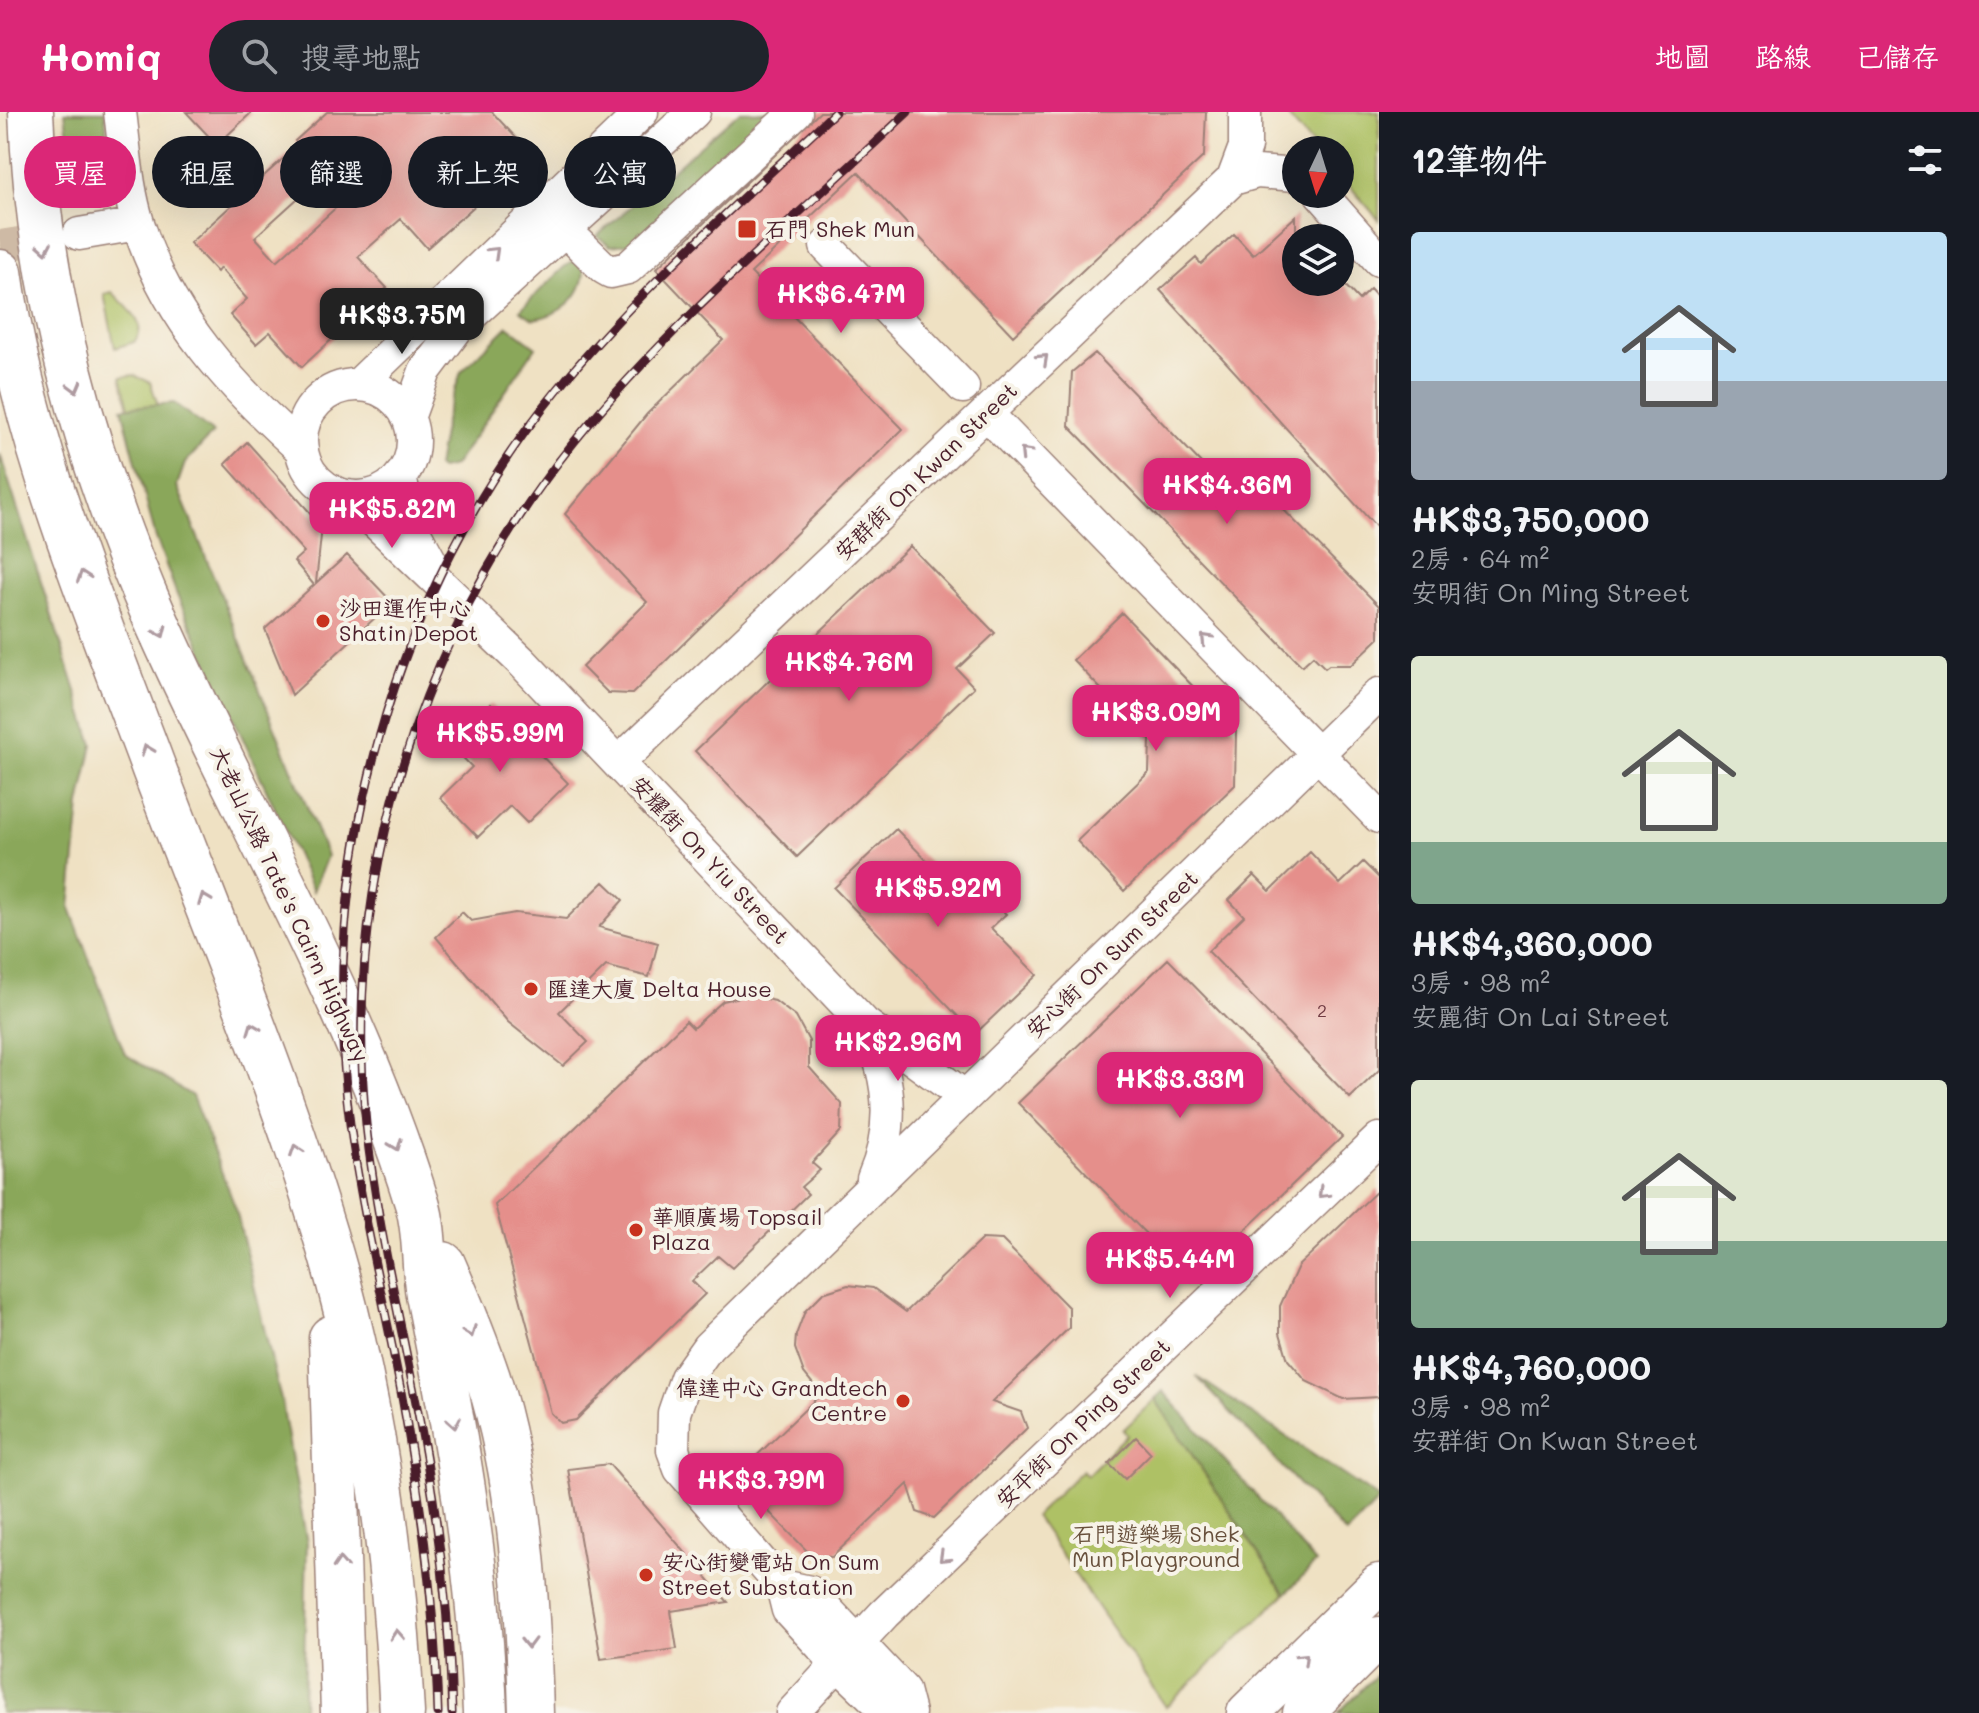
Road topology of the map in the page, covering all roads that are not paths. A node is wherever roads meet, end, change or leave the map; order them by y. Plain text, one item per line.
1 (31, 112) edge
2 (120, 112) edge
3 (642, 112) edge
4 (694, 112) edge
5 (796, 112) edge
6 (1245, 112) edge
7 (1282, 174) edge
8 (1233, 179) junction
9 (1333, 208) edge
10 (138, 224) junction
11 (565, 230) junction
12 (79, 234) tunnel mouth
13 (826, 246) dead end
14 (1379, 260) edge
15 (0, 272) edge
16 (181, 316) junction
17 (963, 387) dead end
18 (344, 389) junction
19 (987, 414) junction
20 (408, 418) junction
21 (302, 450) junction
22 (400, 478) junction
23 (348, 496) junction
24 (451, 595) junction
25 (1379, 694) edge
26 (1319, 755) junction
27 (618, 763) junction
28 (1379, 817) edge
29 (865, 1024) junction
30 (964, 1096) junction
31 (1379, 1139) edge
32 (870, 1186) junction
33 (419, 1208) junction
34 (319, 1217) junction
35 (1379, 1584) edge
36 (1379, 1637) edge
37 (847, 1652) junction
38 (343, 1713) edge
39 (402, 1713) edge
40 (485, 1713) edge
41 (531, 1713) edge
42 (792, 1713) edge
43 (908, 1713) edge
44 (1247, 1713) edge
45 (1303, 1713) edge

1 -> 33 highway, 大老山公路 Tate's Cairn Highway
2 - 10 street
18 -> 3 street
4 - 11 street
5 - 11 street
6 - 8 street
7 - 8 street
19 -> 8 street, 安群街 On Kwan Street
9 - 14 street
10 - 12 street
10 - 16 street
11 - 20 street
13 - 17 street
34 -> 15 highway
16 - 18 street
16 - 21 street
18 - 20 street
18 - 21 street
26 -> 19 street
19 - 27 street, 安群街 On Kwan Street
20 - 22 street
21 - 23 street
22 - 23 street
22 - 24 street, 安耀街 On Yiu Street
23 - 24 street, 安耀街 On Yiu Street
24 - 27 street, 安耀街 On Yiu Street
25 - 26 street, 安心街 On Sum Street
26 - 28 street
26 - 30 street, 安心街 On Sum Street
27 - 29 street, 安耀街 On Yiu Street
29 - 30 street, 安耀街 On Yiu Street
29 - 32 street, 安耀街 On Yiu Street
30 - 32 street, 安心街 On Sum Street
31 -> 37 street, 安平街 On Ping Street
32 - 37 street, 安心街 On Sum Street
33 -> 40 highway, 大老山公路 Tate's Cairn Highway
33 -> 41 highway
38 -> 34 highway
39 -> 34 highway
44 -> 35 main road
36 - 45 main road
37 - 42 street, 安平街 On Ping Street
37 - 43 street, 安心街 On Sum Street

